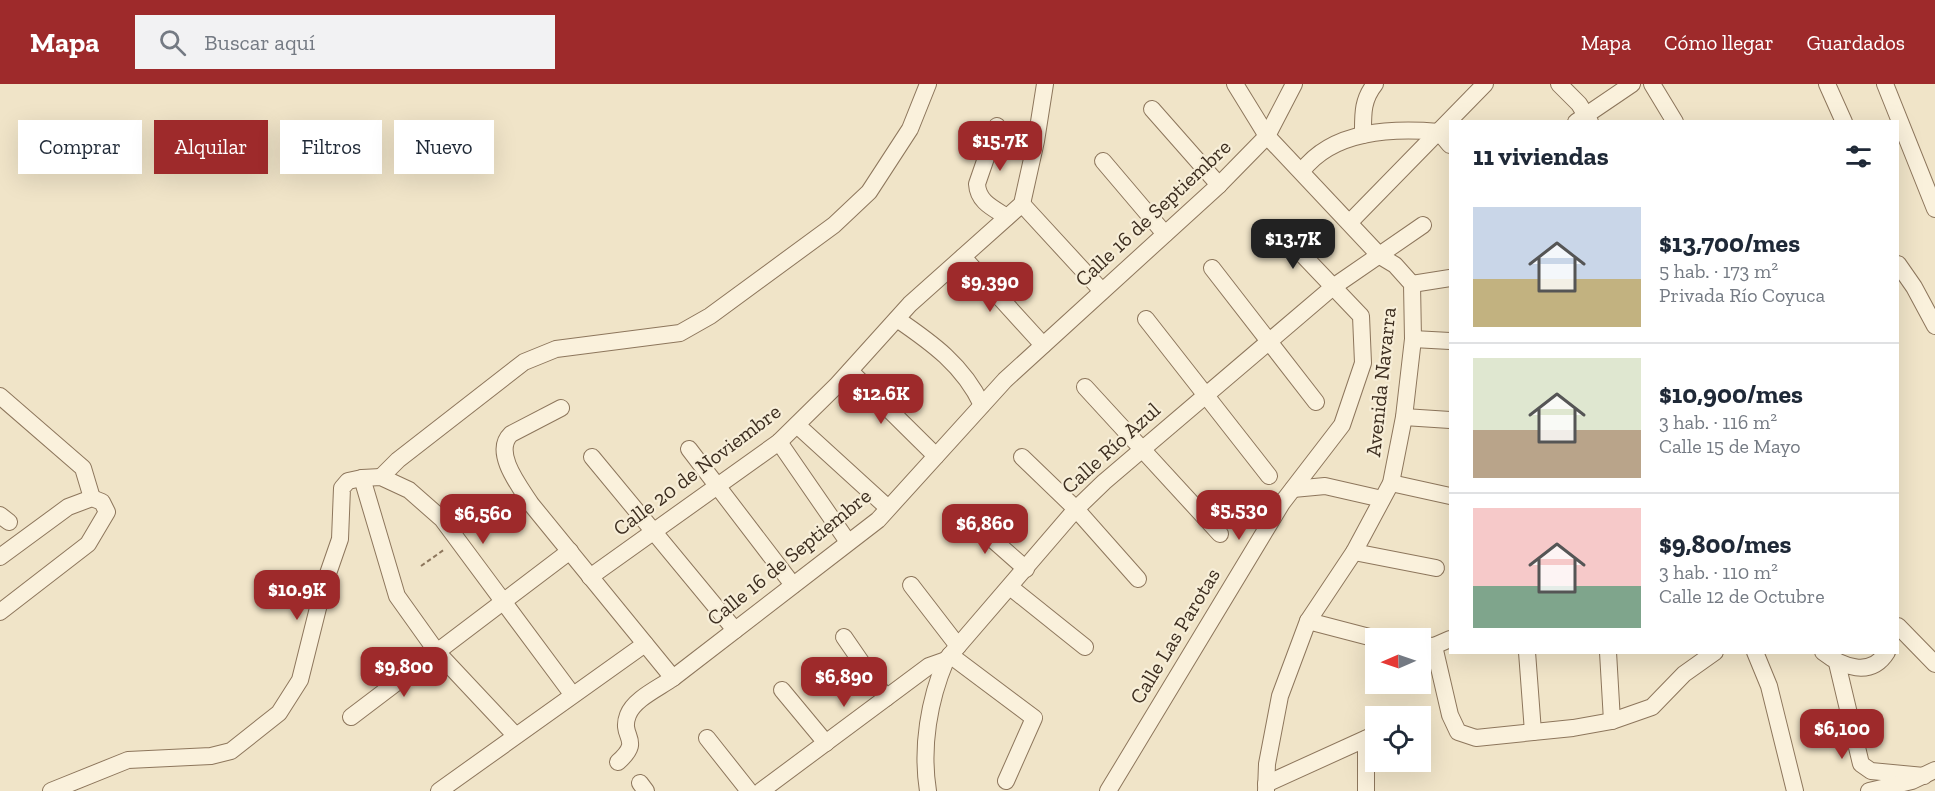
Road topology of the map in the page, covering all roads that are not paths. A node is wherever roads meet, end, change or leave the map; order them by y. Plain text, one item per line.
1 (927, 84) edge
2 (1045, 84) edge
3 (1235, 84) edge
4 (1294, 84) edge
5 (1376, 84) edge
6 (1485, 84) edge
7 (1559, 84) edge
8 (1632, 84) edge
9 (1652, 84) edge
10 (1827, 84) edge
11 (1885, 84) edge
12 (1152, 108) dead end
13 (1584, 119) edge
14 (1450, 120) edge
15 (1674, 120) edge
16 (1843, 120) edge
17 (1449, 122) edge
18 (997, 126) dead end
19 (1439, 132) junction
20 (1362, 135) junction
21 (1267, 136) junction
22 (1449, 144) edge
23 (1103, 161) dead end
24 (1302, 171) junction
25 (1219, 185) junction
26 (1022, 204) junction
27 (1935, 208) edge
28 (1007, 216) junction
29 (1350, 222) junction
30 (1423, 225) dead end
31 (1278, 229) dead end
32 (1165, 234) junction
33 (1380, 256) junction
34 (963, 257) junction
35 (1899, 265) edge
36 (1212, 268) dead end
37 (1449, 278) edge
38 (1412, 284) junction
39 (1333, 287) junction
40 (1102, 291) junction
41 (897, 319) junction
42 (1146, 319) dead end
43 (1935, 326) edge
44 (1413, 339) junction
45 (1449, 341) edge
46 (1270, 342) junction
47 (1043, 345) junction
48 (850, 371) junction
49 (1085, 387) dead end
50 (1206, 395) junction
51 (0, 396) edge
52 (1316, 402) dead end
53 (982, 405) junction
54 (561, 408) dead end
55 (1404, 417) junction
56 (1449, 420) edge
57 (797, 425) junction
58 (779, 442) junction
59 (1141, 448) junction
60 (689, 449) dead end
61 (936, 456) junction
62 (592, 457) dead end
63 (1022, 457) dead end
64 (1269, 476) dead end
65 (363, 477) junction
66 (381, 477) junction
67 (1391, 483) junction
68 (718, 488) junction
69 (1293, 489) junction
70 (1449, 496) edge
71 (92, 498) junction
72 (1382, 499) junction
73 (888, 508) junction
74 (1076, 509) junction
75 (966, 516) dead end
76 (655, 532) junction
77 (1220, 534) dead end
78 (848, 542) junction
79 (570, 551) junction
80 (1354, 552) junction
81 (0, 557) edge
82 (1436, 567) dead end
83 (1026, 569) junction
84 (590, 576) junction
85 (1138, 579) dead end
86 (793, 585) junction
87 (911, 585) dead end
88 (1010, 587) junction
89 (503, 602) junction
90 (0, 612) edge
91 (1308, 621) junction
92 (735, 630) junction
93 (1899, 631) edge
94 (1365, 636) edge
95 (844, 637) dead end
96 (1449, 639) edge
97 (645, 644) junction
98 (1431, 644) edge
99 (1085, 646) dead end
100 (437, 652) junction
101 (951, 654) junction
102 (1527, 654) edge
103 (1608, 654) edge
104 (1712, 654) edge
105 (1756, 654) edge
106 (1826, 654) edge
107 (1885, 654) edge
108 (1431, 657) edge
109 (1837, 663) junction
110 (1935, 664) edge
111 (673, 678) junction
112 (782, 690) dead end
113 (572, 694) junction
114 (886, 698) junction
115 (351, 717) dead end
116 (1612, 721) junction
117 (1533, 732) junction
118 (515, 735) junction
119 (707, 738) dead end
120 (1365, 739) edge
121 (826, 743) junction
122 (618, 762) dead end
123 (1368, 772) edge
124 (1931, 774) edge
125 (1006, 781) dead end
126 (1266, 787) edge
127 (51, 791) edge
128 (439, 791) edge
129 (749, 791) edge
130 (761, 791) edge
131 (928, 791) edge
132 (1108, 791) edge
133 (1366, 791) edge
134 (1795, 791) edge
135 (1869, 791) edge

1 - 66 street
2 - 26 street
3 - 21 street
4 - 21 street, Calle 16 de Septiembre
5 - 20 street
6 - 14 street
7 - 13 street
8 - 13 street
9 - 15 street
10 - 16 street
11 - 27 street
12 - 25 street
17 - 19 street
18 - 28 street
19 - 20 street
19 - 22 street
19 - 29 street
20 - 24 street
21 - 24 street
21 - 25 street, Calle 16 de Septiembre
23 - 32 street
24 - 29 street, Avenida Navarra
25 - 32 street, Calle 16 de Septiembre
26 - 28 street, Calle 20 de Noviembre
26 - 40 street
28 - 34 street, Calle 20 de Noviembre
29 - 33 street, Avenida Navarra
30 - 33 street, Calle Río Azul
31 - 39 street, Calle Las Parotas
32 - 40 street, Calle 16 de Septiembre
33 - 38 street, Avenida Navarra
33 - 39 street, Calle Río Azul
34 - 41 street, Calle 20 de Noviembre
34 - 47 street
35 - 43 street
36 - 46 street
37 - 38 street
38 - 44 street, Avenida Navarra
39 - 46 street, Calle Río Azul
39 - 69 street, Calle Las Parotas
40 - 47 street, Calle 16 de Septiembre
41 - 48 street, Calle 20 de Noviembre
41 - 53 street
42 - 50 street
44 - 45 street
44 - 55 street, Avenida Navarra
46 - 50 street, Calle Río Azul
46 - 52 street
47 - 53 street, Calle 16 de Septiembre
48 - 57 street, Calle 20 de Noviembre
48 - 61 street
49 - 59 street
50 - 59 street, Calle Río Azul
50 - 64 street
51 - 71 street
53 - 61 street, Calle 16 de Septiembre
54 - 79 street
55 - 56 street
55 - 67 street, Avenida Navarra
57 - 58 street, Calle 20 de Noviembre
57 - 73 street
58 - 68 street, Calle 20 de Noviembre
58 - 78 street
59 - 74 street, Calle Río Azul
59 - 77 street
60 - 68 street
61 - 73 street, Calle 16 de Septiembre
62 - 76 street
63 - 74 street
65 - 66 street
65 - 100 street
65 - 127 street
66 - 89 street
67 - 70 street
67 - 72 street, Avenida Navarra
68 - 76 street, Calle 20 de Noviembre
68 - 86 street
69 - 72 street
69 - 132 street, Calle Las Parotas
71 - 81 street
71 - 90 street
72 - 80 street, Avenida Navarra
73 - 78 street, Calle 16 de Septiembre
74 - 83 street, Calle Río Azul
74 - 85 street
75 - 83 street
76 - 84 street, Calle 20 de Noviembre
76 - 92 street
78 - 86 street, Calle 16 de Septiembre
79 - 84 street
79 - 89 street
80 - 82 street
80 - 91 street, Avenida Navarra
83 - 88 street, Calle Río Azul
84 - 97 street
86 - 92 street, Calle 16 de Septiembre
87 - 101 street
88 - 99 street
88 - 101 street, Calle Río Azul
89 - 100 street
89 - 113 street
91 - 94 street
91 - 126 street, Avenida Navarra
92 - 111 street, Calle 16 de Septiembre
93 - 110 street
95 - 114 street
96 - 98 street
97 - 111 street
97 - 113 street
100 - 115 street
100 - 118 street
101 - 114 street
101 - 125 street
101 - 131 street, Calle Río Azul
102 - 117 street
103 - 116 street
104 - 116 street
105 - 134 street
106 - 109 street
107 - 109 street
108 - 117 street
109 - 124 street
111 - 122 street, Calle 16 de Septiembre
112 - 121 street
113 - 118 street
114 - 121 street
116 - 117 street
118 - 128 street
119 - 129 street
120 - 126 street
121 - 130 street
123 - 133 street
124 - 135 street

